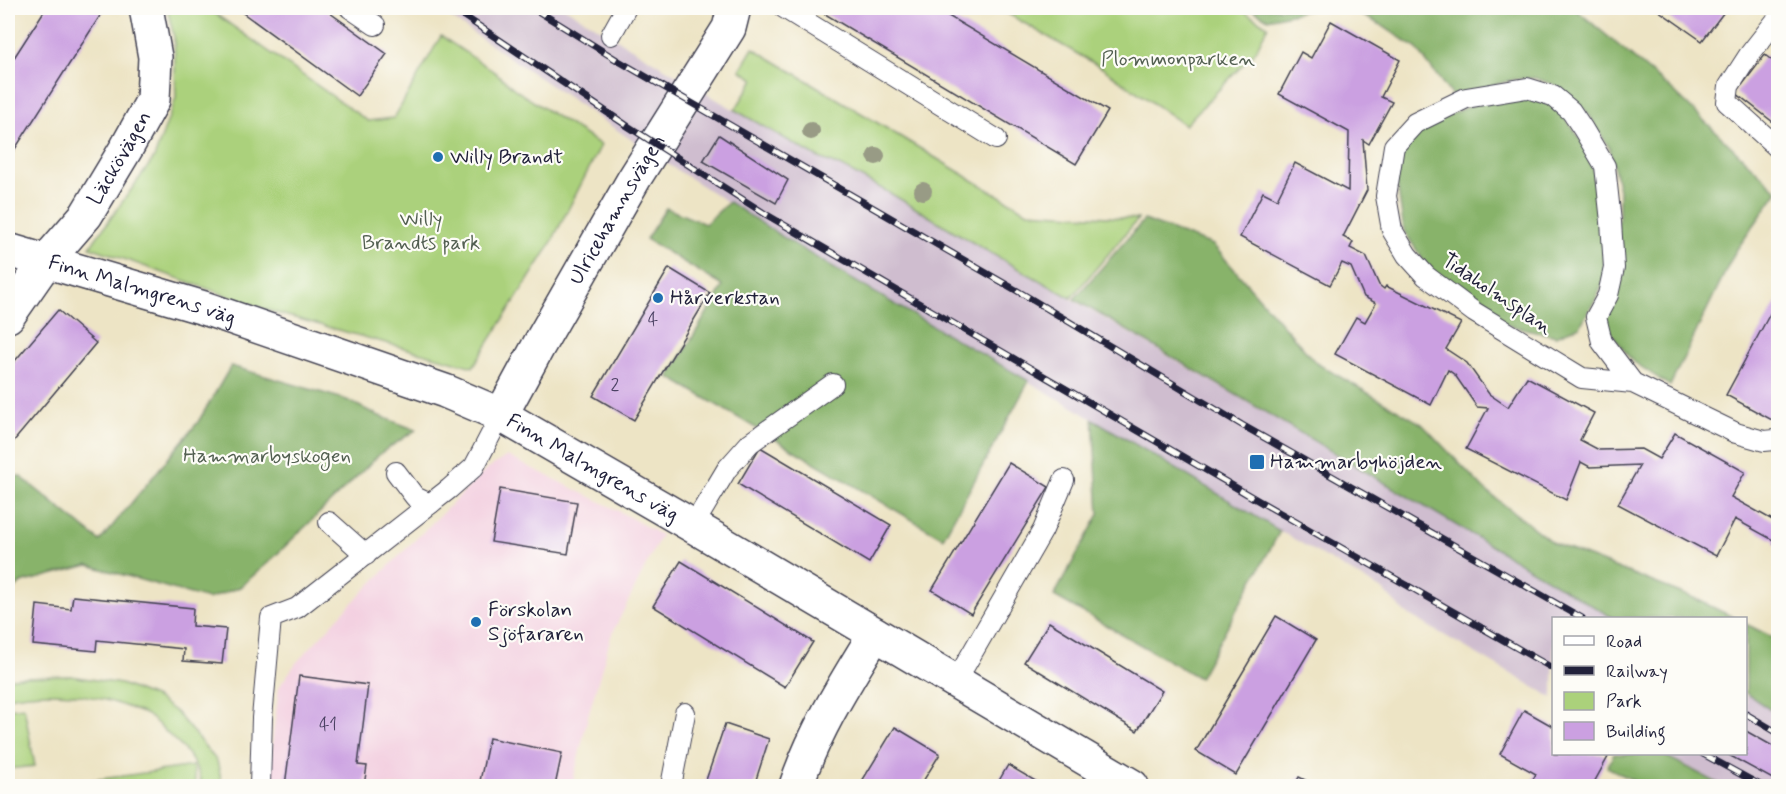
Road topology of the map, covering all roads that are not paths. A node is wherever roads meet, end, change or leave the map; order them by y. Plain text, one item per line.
1 (146, 8) edge
2 (350, 8) edge
3 (626, 8) edge
4 (734, 8) edge
5 (783, 8) edge
6 (1779, 18) edge
7 (375, 25) dead end
8 (611, 35) dead end
9 (996, 139) dead end
10 (1779, 148) edge
11 (8, 250) edge
12 (47, 261) junction
13 (8, 316) edge
14 (1634, 383) junction
15 (833, 384) dead end
16 (501, 415) junction
17 (1775, 440) dead end
18 (396, 472) dead end
19 (1064, 480) dead end
20 (429, 504) junction
21 (329, 522) dead end
22 (693, 526) junction
23 (366, 555) junction
24 (876, 634) junction
25 (956, 681) junction
26 (686, 713) dead end
27 (260, 786) edge
28 (671, 786) edge
29 (796, 786) edge
30 (1132, 786) edge

1 - 12 street, Läckövägen
2 - 7 lane
3 - 8 lane
4 - 16 street, Ulricehamnsvägen
5 - 9 lane
6 - 10 lane
11 - 12 street, Finn Malmgrens väg
12 - 13 street, Läckövägen
12 - 16 street, Finn Malmgrens väg
14 - 14 lane, Tidaholmsplan
14 - 17 lane, Tidaholmsplan
15 - 22 lane
16 - 20 lane
16 - 22 street, Finn Malmgrens väg
18 - 20 lane
19 - 25 lane
20 - 23 lane
21 - 23 lane
22 - 24 street, Finn Malmgrens väg
23 - 27 lane
24 - 25 street, Finn Malmgrens väg
24 - 29 street
25 - 30 street, Finn Malmgrens väg
26 - 28 lane

